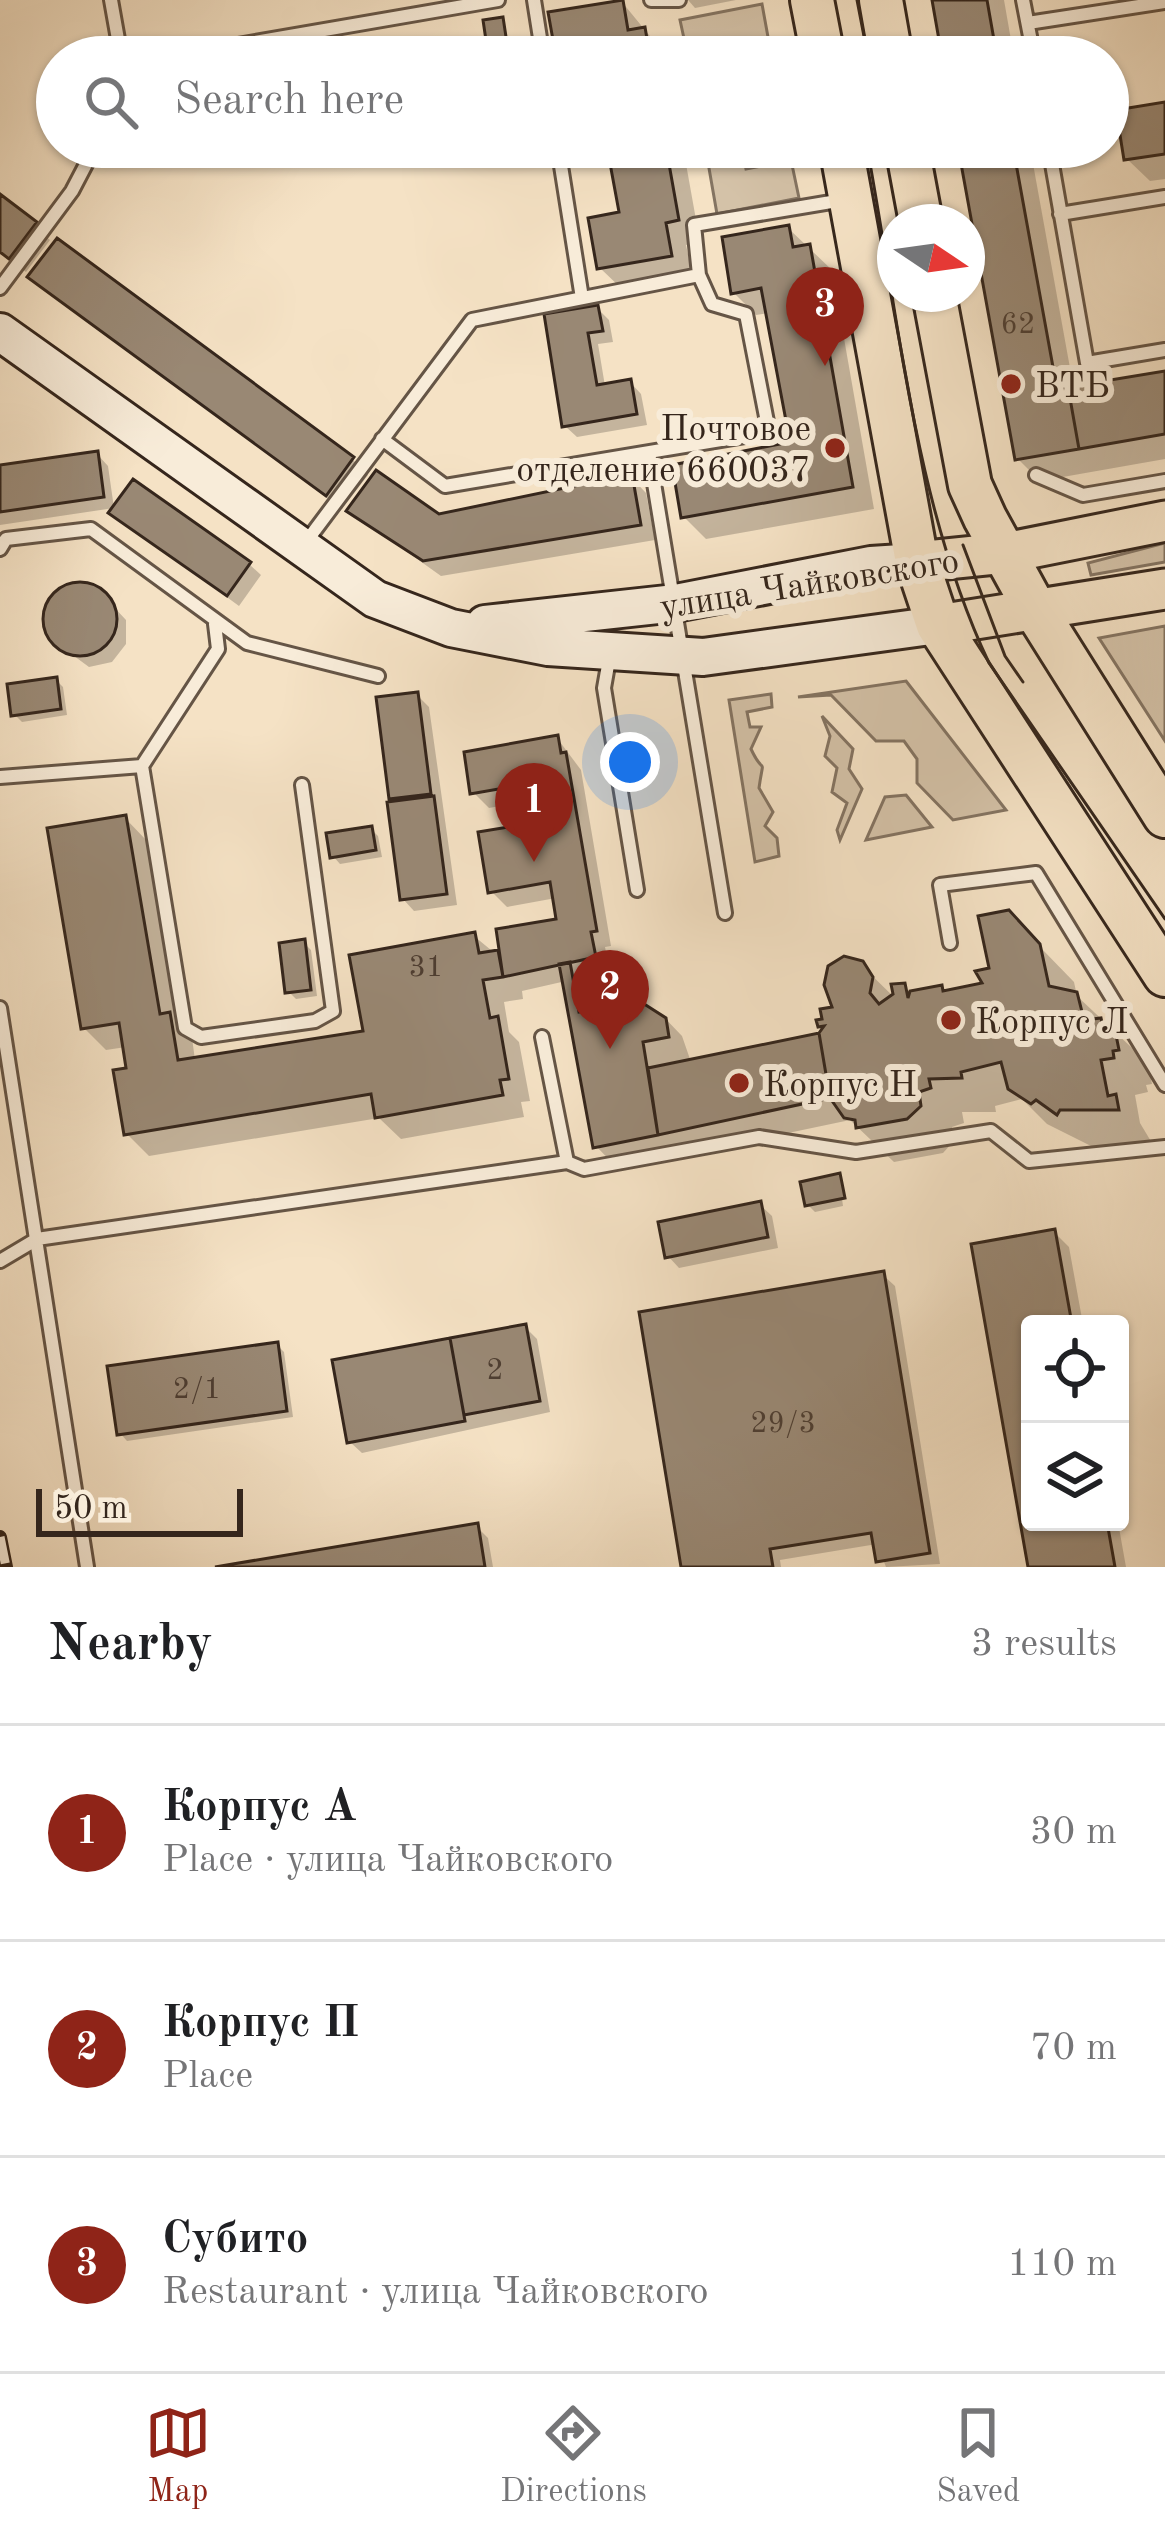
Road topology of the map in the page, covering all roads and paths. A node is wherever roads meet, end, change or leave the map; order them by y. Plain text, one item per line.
1 (111, 0) edge
2 (498, 0) edge
3 (534, 0) edge
4 (651, 0) edge
5 (679, 0) edge
6 (812, 0) edge
7 (881, 0) edge
8 (1023, 0) edge
9 (1165, 2) edge
10 (1028, 23) junction
11 (117, 36) edge
12 (290, 36) edge
13 (540, 36) edge
14 (819, 36) edge
15 (887, 36) edge
16 (1030, 36) edge
17 (84, 168) edge
18 (561, 168) edge
19 (845, 168) edge
20 (912, 168) edge
21 (1052, 168) edge
22 (1165, 197) edge
23 (850, 199) junction
24 (918, 204) edge
25 (1060, 214) junction
26 (699, 275) junction
27 (0, 288) edge
28 (582, 298) junction
29 (937, 312) edge
30 (0, 332) edge
31 (1165, 350) edge
32 (382, 439) junction
33 (650, 453) junction
34 (1036, 475) dead end
35 (1165, 481) edge
36 (1165, 521) edge
37 (0, 549) edge
38 (302, 549) junction
39 (1005, 553) junction
40 (917, 562) junction
41 (1165, 589) edge
42 (676, 603) junction
43 (1036, 611) junction
44 (215, 624) junction
45 (938, 625) junction
46 (451, 628) junction
47 (610, 651) junction
48 (684, 656) junction
49 (378, 676) dead end
50 (142, 766) junction
51 (0, 777) edge
52 (302, 785) dead end
53 (1165, 816) edge
54 (637, 890) dead end
55 (725, 913) dead end
56 (950, 943) dead end
57 (1165, 975) edge
58 (0, 1008) edge
59 (542, 1037) dead end
60 (1165, 1085) edge
61 (1165, 1147) edge
62 (567, 1162) junction
63 (37, 1239) junction
64 (0, 1261) edge
65 (87, 1567) edge

1 - 11 lane
2 - 12 lane
3 - 13 lane
4 - 5 lane
6 - 14 highway
7 - 15 highway
8 - 10 lane
9 - 10 lane
10 - 16 lane
17 - 27 lane
18 - 28 lane
19 - 23 highway
20 - 24 highway
21 - 25 lane
22 - 25 lane
23 - 26 lane
23 - 40 highway
25 - 31 lane
26 - 28 lane
26 - 33 lane
28 - 32 lane
29 - 39 highway
30 - 38 main road, улица Чайковского
32 - 33 lane
32 - 38 lane
33 - 42 lane
34 - 35 lane
36 - 39 main road, улица Чайковского
37 - 44 lane
38 - 46 main road, улица Чайковского
39 - 40 main road, улица Чайковского
39 - 43 highway
40 - 42 main road, улица Чайковского
40 - 45 highway
41 - 43 main road, улица Чайковского
42 - 46 main road, улица Чайковского
42 - 48 lane
43 - 45 main road, улица Чайковского
43 - 53 highway
44 - 49 lane
44 - 50 lane
45 - 48 main road, улица Чайковского
45 - 57 highway
46 - 47 main road, улица Чайковского
47 - 48 main road, улица Чайковского
47 - 54 lane
48 - 55 lane
50 - 51 lane
50 - 52 lane
56 - 60 lane
58 - 63 lane
59 - 62 lane
61 - 62 lane
62 - 63 lane
63 - 64 lane
63 - 65 lane

